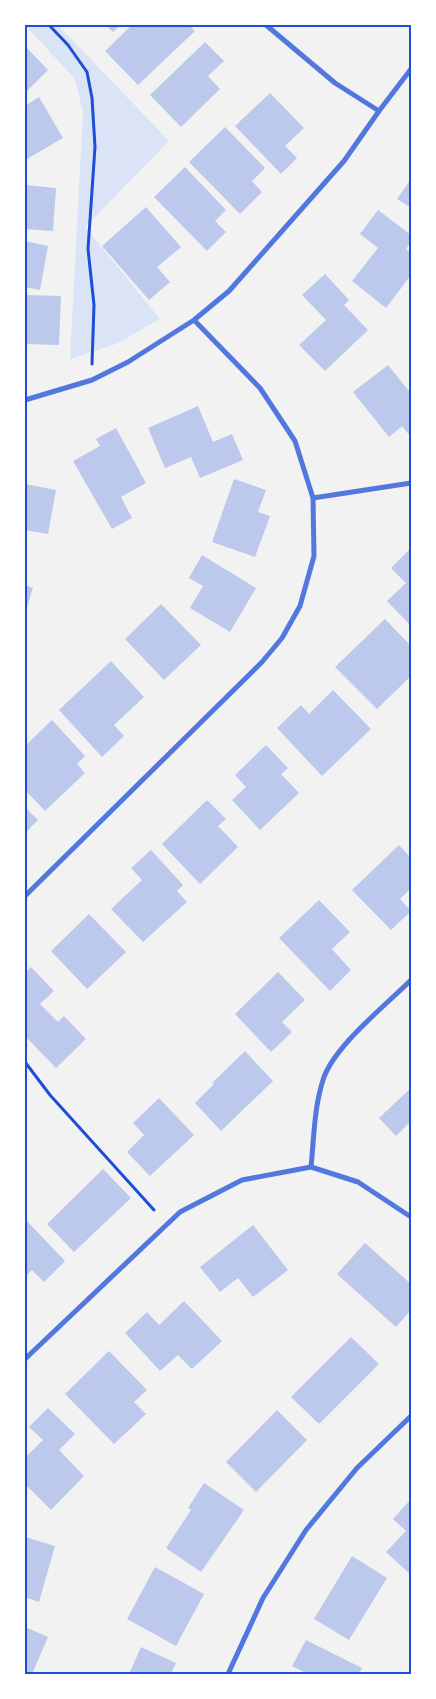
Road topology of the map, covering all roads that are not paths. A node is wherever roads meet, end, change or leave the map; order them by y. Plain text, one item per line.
1 (266, 25) edge
2 (411, 69) edge
3 (378, 111) junction
4 (194, 320) junction
5 (25, 400) edge
6 (411, 483) edge
7 (313, 498) junction
8 (25, 896) edge
9 (411, 980) edge
10 (311, 1167) junction
11 (411, 1217) edge
12 (25, 1359) edge
13 (411, 1416) edge
14 (228, 1674) edge

1 - 3 street
2 - 3 street
3 - 4 street
4 - 5 street
4 - 7 street
6 - 7 street
7 - 8 street
9 - 10 street
10 - 11 street
10 - 12 street
13 - 14 street

